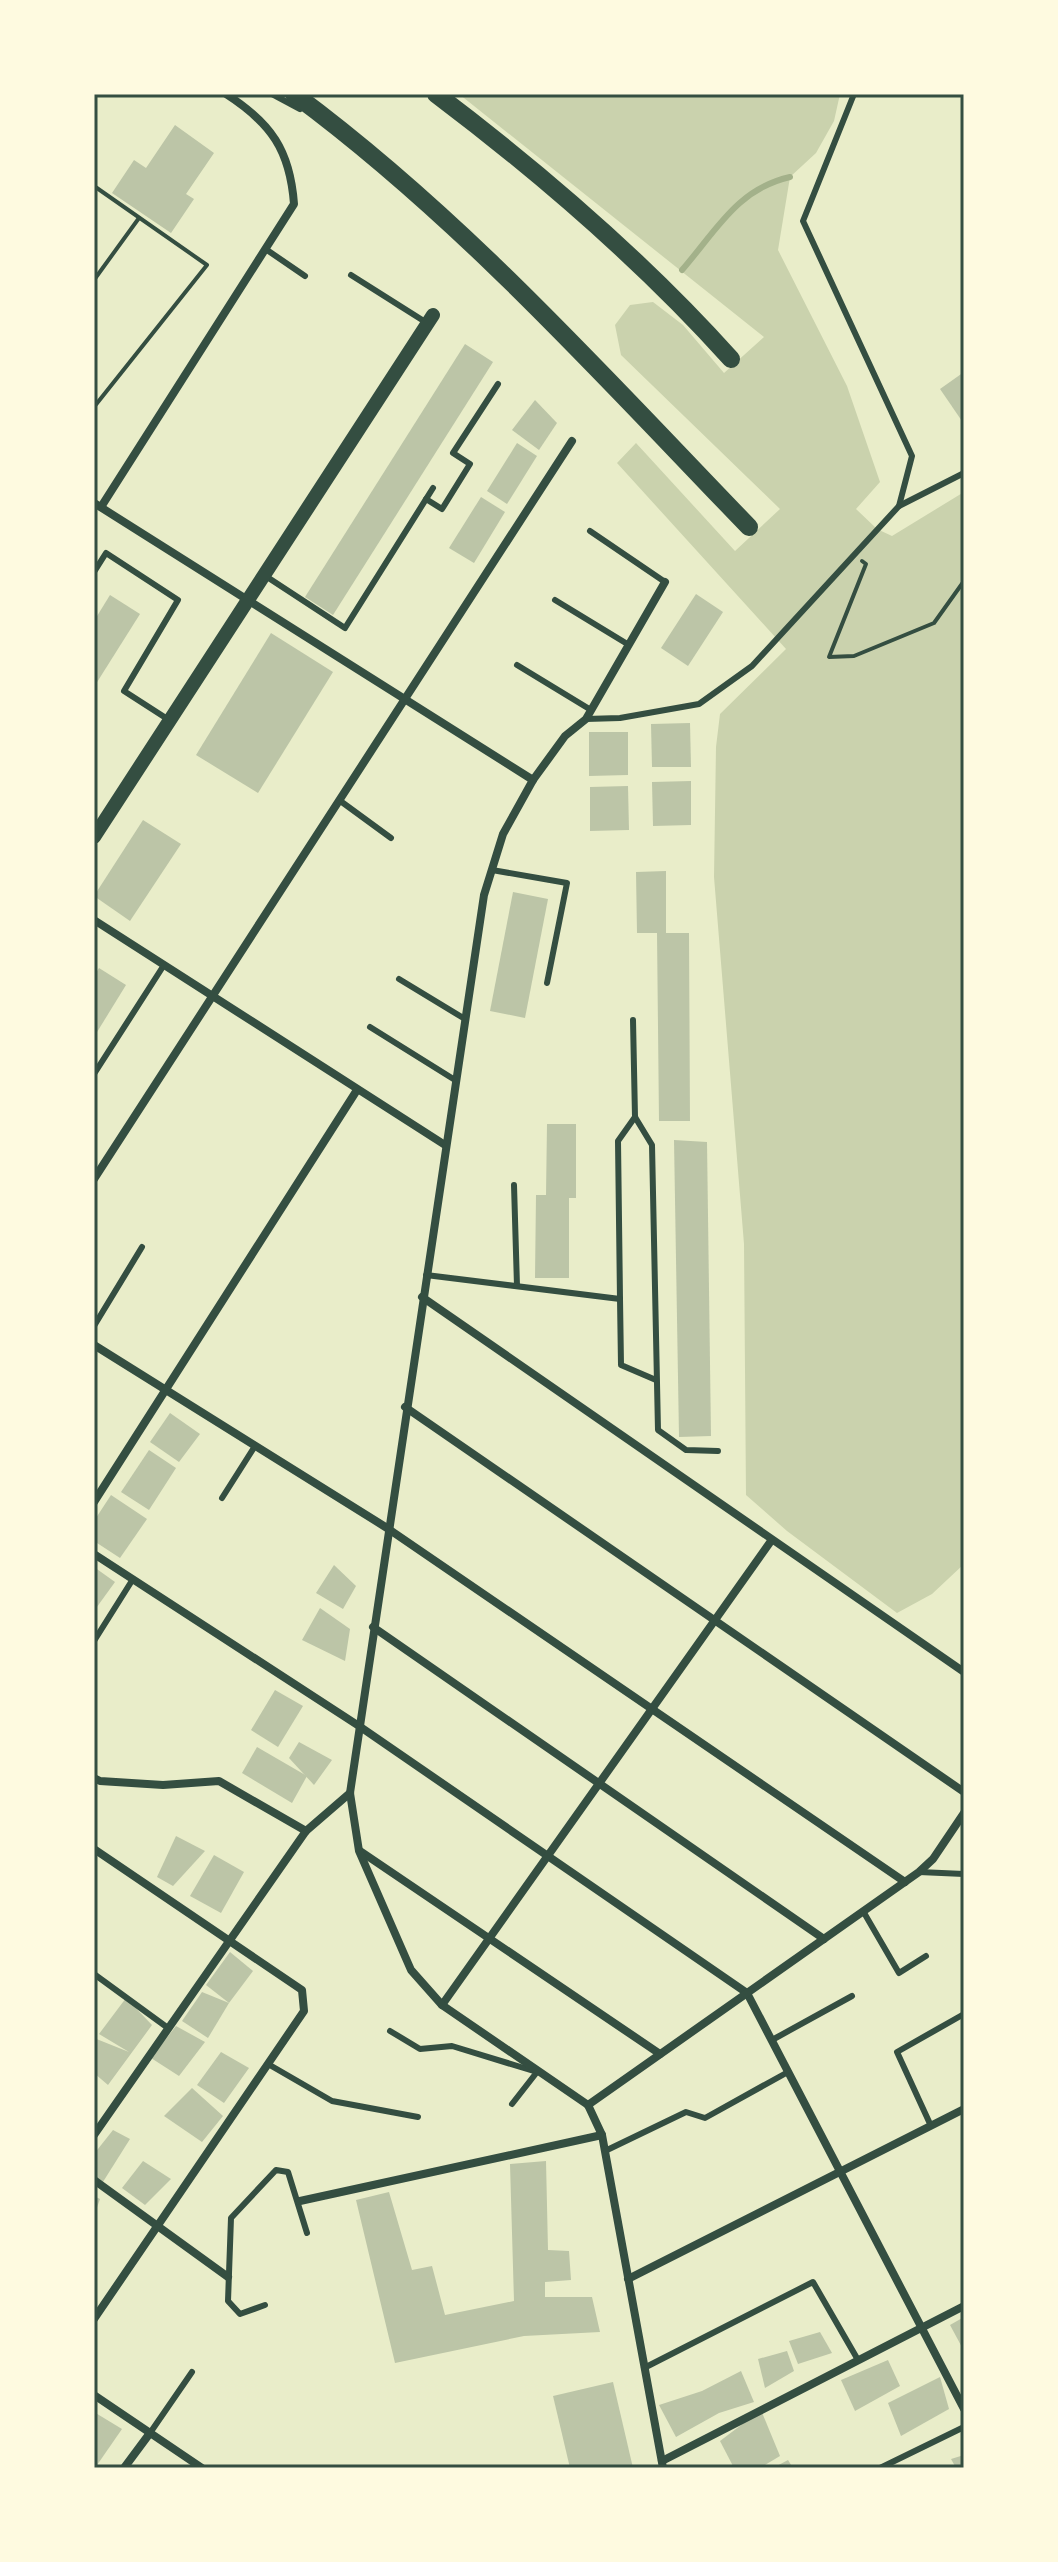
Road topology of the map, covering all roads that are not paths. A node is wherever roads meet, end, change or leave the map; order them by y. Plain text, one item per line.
1 (226, 94) edge
2 (272, 94) edge
3 (294, 94) edge
4 (436, 94) edge
5 (854, 94) edge
6 (346, 134) junction
7 (267, 250) junction
8 (351, 275) dead end
9 (305, 276) dead end
10 (430, 319) joint
11 (731, 359) dead end
12 (498, 384) dead end
13 (572, 441) dead end
14 (964, 473) edge
15 (433, 488) dead end
16 (426, 499) junction
17 (97, 505) edge
18 (899, 506) junction
19 (749, 527) dead end
20 (590, 531) dead end
21 (94, 572) edge
22 (264, 575) junction
23 (665, 582) joint
24 (248, 600) junction
25 (555, 600) dead end
26 (629, 645) junction
27 (517, 665) dead end
28 (405, 699) junction
29 (589, 714) junction
30 (169, 720) junction
31 (533, 780) junction
32 (339, 800) junction
33 (94, 837) edge
34 (391, 838) dead end
35 (492, 870) junction
36 (94, 920) edge
37 (164, 965) junction
38 (399, 979) dead end
39 (547, 983) dead end
40 (212, 997) junction
41 (465, 1019) junction
42 (633, 1020) dead end
43 (370, 1027) dead end
44 (94, 1074) edge
45 (455, 1080) junction
46 (357, 1090) junction
47 (635, 1117) junction
48 (445, 1145) junction
49 (94, 1179) edge
50 (514, 1185) dead end
51 (142, 1247) dead end
52 (426, 1275) junction
53 (517, 1286) junction
54 (422, 1297) junction
55 (620, 1299) junction
56 (94, 1326) edge
57 (94, 1345) edge
58 (656, 1380) junction
59 (165, 1389) junction
60 (405, 1407) junction
61 (255, 1446) junction
62 (718, 1451) dead end
63 (222, 1498) dead end
64 (94, 1502) edge
65 (387, 1528) junction
66 (771, 1541) junction
67 (94, 1554) edge
68 (133, 1579) junction
69 (714, 1622) junction
70 (373, 1627) junction
71 (94, 1641) edge
72 (964, 1672) edge
73 (651, 1710) junction
74 (359, 1726) junction
75 (94, 1778) edge
76 (599, 1784) junction
77 (964, 1792) edge
78 (350, 1793) junction
79 (964, 1813) edge
80 (306, 1831) junction
81 (94, 1849) edge
82 (359, 1851) junction
83 (546, 1858) junction
84 (919, 1872) junction
85 (964, 1874) edge
86 (905, 1882) junction
87 (863, 1911) junction
88 (230, 1939) junction
89 (489, 1939) junction
90 (824, 1939) junction
91 (926, 1956) dead end
92 (94, 1974) edge
93 (747, 1993) junction
94 (852, 1996) dead end
95 (442, 2005) junction
96 (964, 2014) edge
97 (168, 2028) junction
98 (390, 2031) dead end
99 (772, 2040) junction
100 (660, 2054) junction
101 (268, 2064) junction
102 (537, 2072) junction
103 (788, 2072) junction
104 (512, 2104) dead end
105 (588, 2105) junction
106 (964, 2109) edge
107 (418, 2117) dead end
108 (931, 2126) junction
109 (94, 2135) edge
110 (602, 2135) junction
111 (605, 2151) junction
112 (841, 2172) junction
113 (94, 2180) edge
114 (300, 2201) junction
115 (158, 2225) junction
116 (307, 2233) dead end
117 (228, 2277) junction
118 (628, 2279) junction
119 (265, 2305) dead end
120 (964, 2306) edge
121 (94, 2319) edge
122 (921, 2328) junction
123 (858, 2360) junction
124 (644, 2368) junction
125 (192, 2372) dead end
126 (94, 2395) edge
127 (964, 2409) edge
128 (964, 2427) edge
129 (150, 2433) junction
130 (662, 2465) edge
131 (124, 2468) edge
132 (202, 2468) edge
133 (880, 2468) edge

1 - 7 street
2 - 6 lane
3 - 6 highway
4 - 11 highway
5 - 18 lane
6 - 19 highway
7 - 9 lane
7 - 17 street
8 - 10 lane
10 - 22 street
12 - 16 lane
13 - 28 street
14 - 18 lane
15 - 16 lane
16 - 22 lane
17 - 24 street
18 - 29 lane
20 - 23 lane
21 - 30 lane
22 - 24 street
23 - 26 street
24 - 28 street
24 - 30 street
25 - 26 lane
26 - 29 street
27 - 29 lane
28 - 31 street
28 - 32 street
29 - 31 street
30 - 33 street
31 - 35 street
32 - 34 lane
32 - 40 street
35 - 39 lane
35 - 41 street
36 - 37 street
37 - 40 street
37 - 44 lane
38 - 41 lane
40 - 46 street
40 - 49 street
41 - 45 street
42 - 47 lane
43 - 45 lane
45 - 48 street
46 - 48 street
46 - 59 street
47 - 55 lane
47 - 58 lane
48 - 52 street
50 - 53 lane
51 - 56 lane
52 - 53 lane
52 - 54 street
53 - 55 lane
54 - 60 street
54 - 66 street
55 - 58 lane
57 - 59 street
58 - 62 lane
59 - 61 street
59 - 64 street
60 - 65 street
60 - 69 street
61 - 63 lane
61 - 65 street
65 - 70 street
65 - 73 street
66 - 69 street
66 - 72 street
67 - 68 street
68 - 71 lane
68 - 74 street
69 - 73 street
69 - 77 street
70 - 74 street
70 - 76 street
73 - 76 street
73 - 86 street
74 - 78 street
74 - 83 street
75 - 80 street
76 - 83 street
76 - 90 street
78 - 80 street
78 - 82 street
79 - 84 street
80 - 88 street
81 - 88 street
82 - 89 street
82 - 95 street
83 - 89 street
83 - 93 street
84 - 85 lane
84 - 86 street
86 - 87 street
87 - 90 street
87 - 91 lane
88 - 97 street
88 - 101 street
89 - 95 street
89 - 100 street
90 - 93 street
92 - 97 lane
93 - 99 street
93 - 100 street
94 - 99 lane
95 - 102 street
96 - 108 lane
97 - 109 street
98 - 102 lane
99 - 103 street
100 - 105 street
101 - 107 lane
101 - 115 street
102 - 104 lane
102 - 105 street
103 - 111 lane
103 - 112 street
105 - 110 street
106 - 108 street
108 - 112 street
110 - 111 street
110 - 114 street
111 - 118 street
112 - 118 street
112 - 122 street
113 - 115 street
114 - 116 lane
114 - 117 lane
115 - 117 street
115 - 121 street
117 - 119 lane
118 - 124 street
120 - 122 street
122 - 123 street
122 - 127 street
123 - 124 lane
123 - 130 street
124 - 130 street
125 - 129 lane
126 - 129 street
128 - 133 lane
129 - 131 street
129 - 132 street

